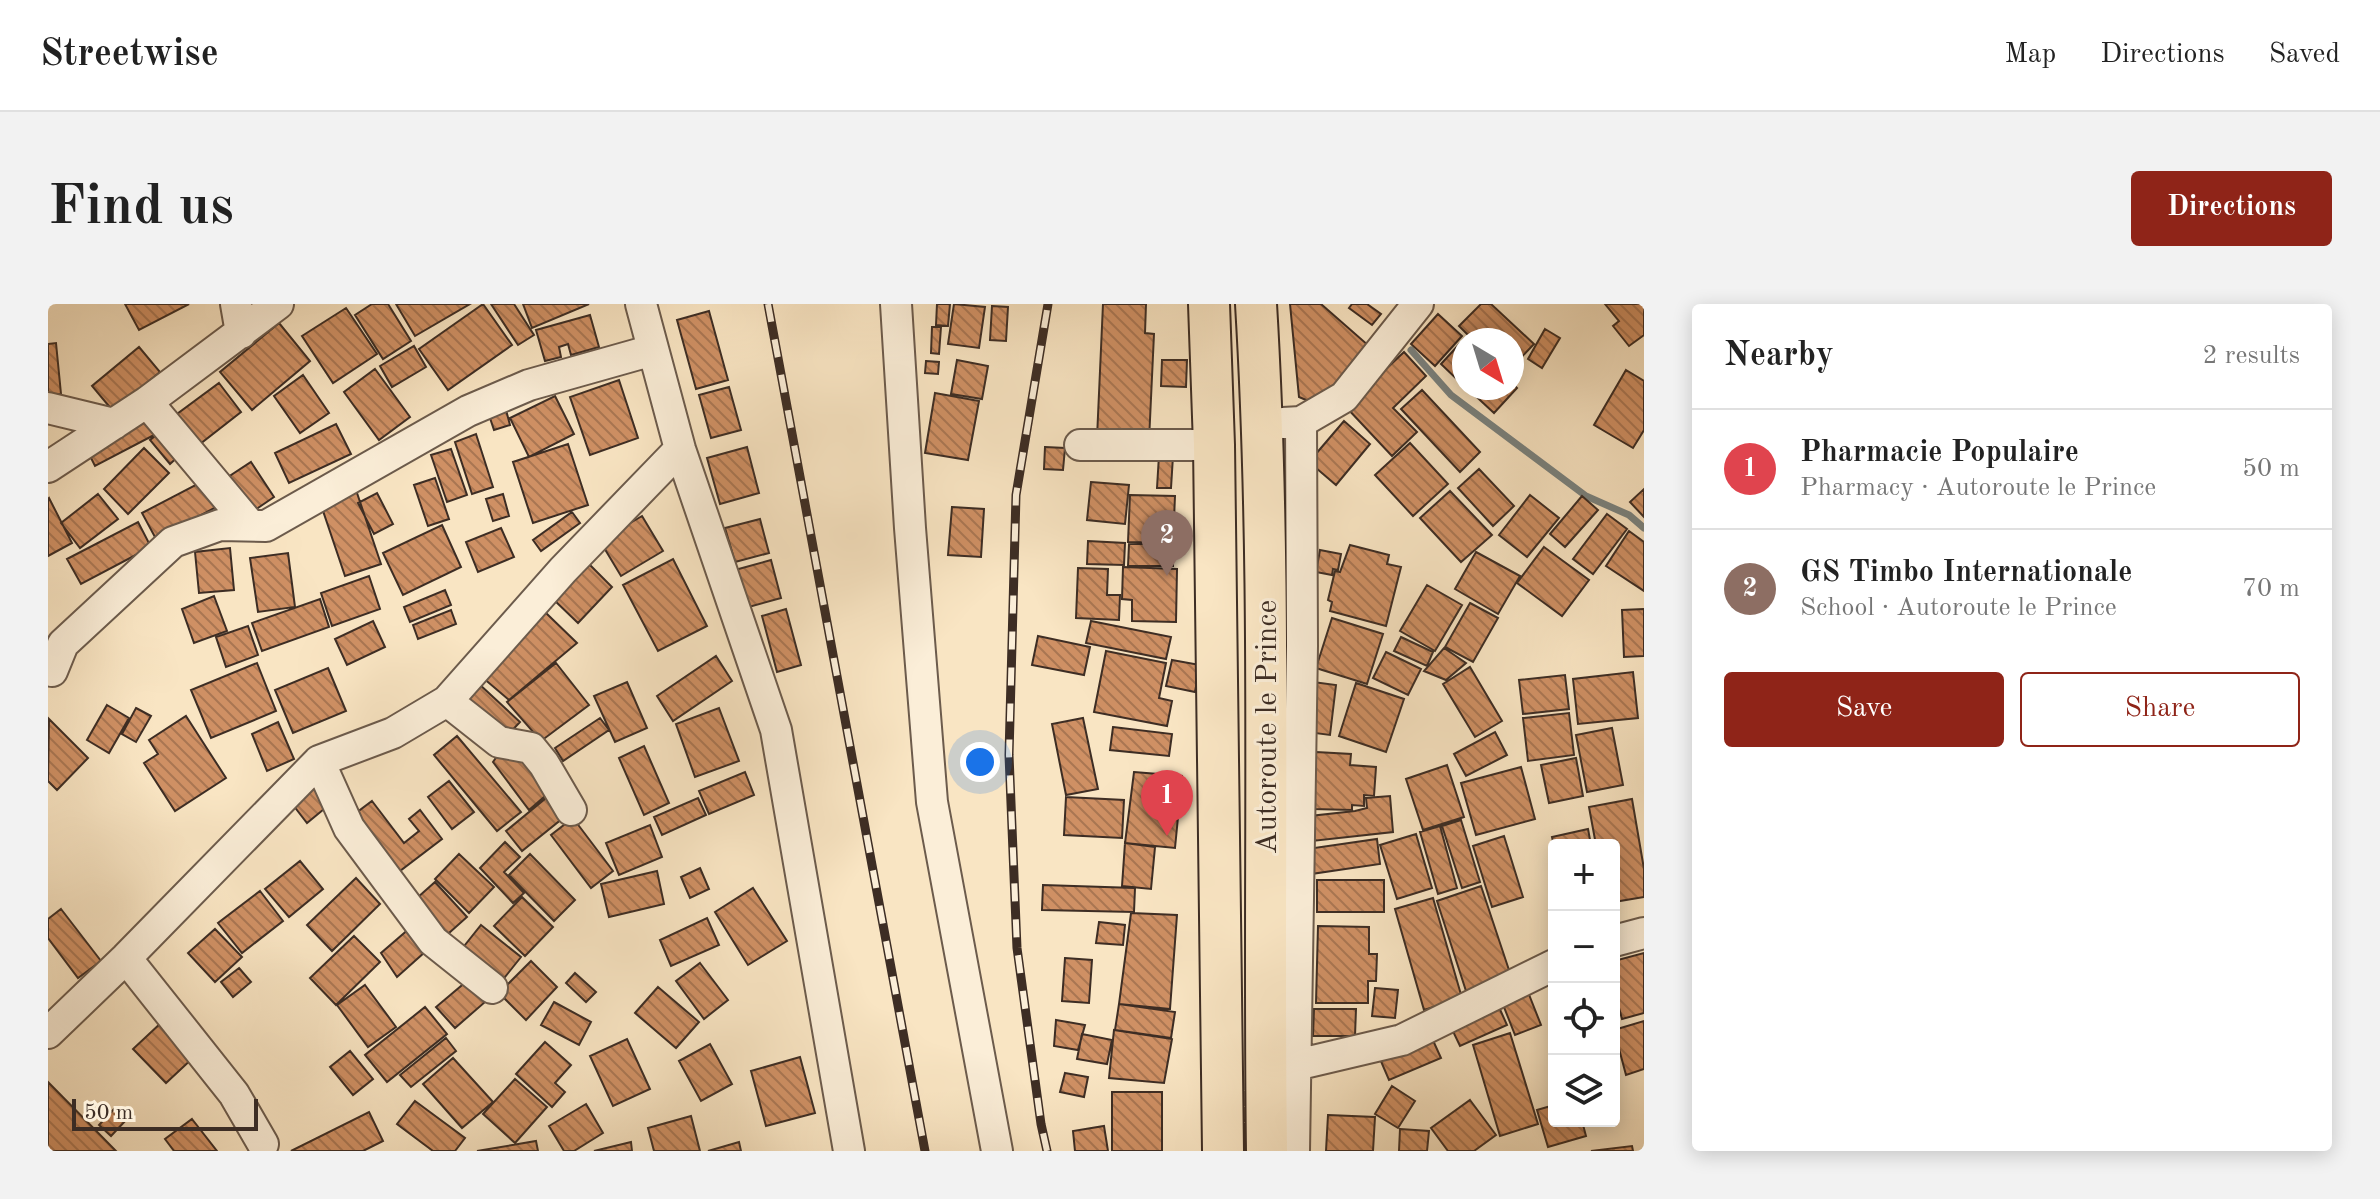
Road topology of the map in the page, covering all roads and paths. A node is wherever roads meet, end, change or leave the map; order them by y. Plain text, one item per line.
1 (278, 304) edge
2 (641, 304) edge
3 (896, 304) edge
4 (1209, 304) edge
5 (1256, 304) edge
6 (1418, 304) edge
7 (238, 318) edge
8 (653, 350) junction
9 (147, 402) junction
10 (48, 408) edge
11 (1282, 423) junction
12 (114, 424) junction
13 (1080, 445) dead end
14 (1214, 445) junction
15 (680, 449) junction
16 (48, 467) edge
17 (250, 525) junction
18 (52, 671) dead end
19 (447, 701) junction
20 (319, 761) junction
21 (571, 810) dead end
22 (1644, 933) edge
23 (1620, 939) edge
24 (126, 958) junction
25 (1548, 968) edge
26 (492, 988) dead end
27 (48, 1033) edge
28 (1296, 1065) junction
29 (263, 1144) dead end
30 (849, 1151) edge
31 (997, 1151) edge
32 (1223, 1151) edge
33 (1267, 1151) edge
34 (1294, 1151) edge

1 - 7 street
2 - 8 street
3 - 31 street
4 - 14 main road, Autoroute le Prince
5 - 11 main road, Autoroute le Prince
6 - 11 street
7 - 9 street
8 - 15 street
8 - 17 street
9 - 12 street
9 - 17 street
10 - 12 street
11 - 28 street
11 - 33 main road, Autoroute le Prince
12 - 16 street
13 - 14 street
14 - 32 main road, Autoroute le Prince
15 - 19 street
15 - 30 street
17 - 18 street
19 - 20 street
19 - 21 street
20 - 24 street
20 - 26 street
22 - 23 street
24 - 27 street
24 - 29 street
25 - 28 street
28 - 34 street

